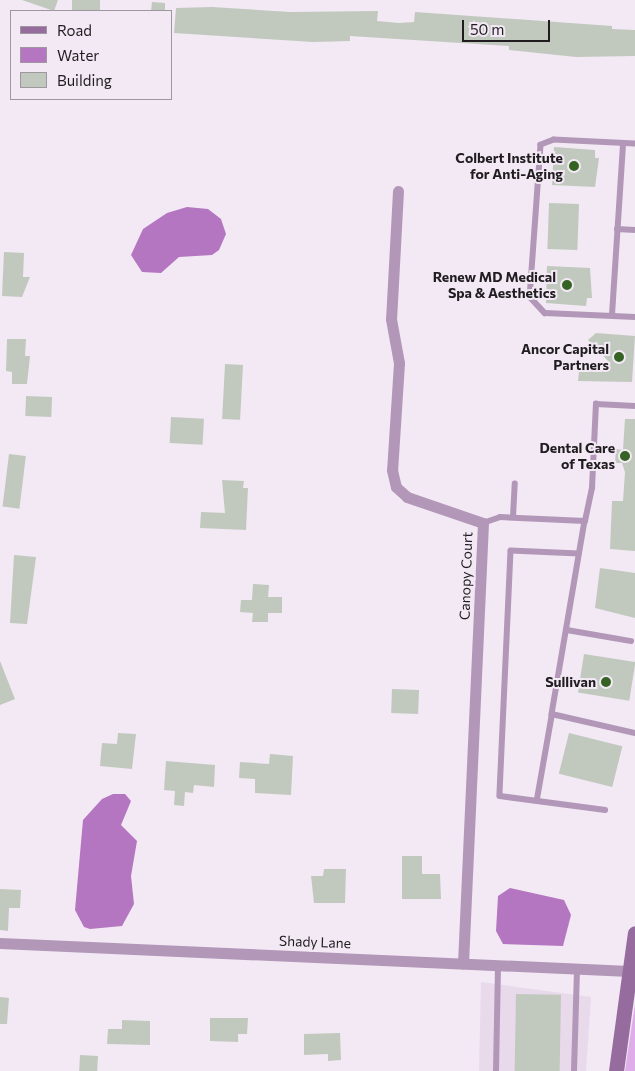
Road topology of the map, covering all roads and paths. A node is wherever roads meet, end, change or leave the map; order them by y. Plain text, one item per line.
1 (623, 144) junction
2 (635, 144) edge
3 (398, 191) dead end
4 (617, 229) junction
5 (635, 230) edge
6 (612, 315) junction
7 (635, 317) edge
8 (635, 406) edge
9 (515, 484) dead end
10 (513, 517) junction
11 (585, 521) junction
12 (483, 523) junction
13 (579, 554) junction
14 (567, 630) junction
15 (631, 641) dead end
16 (552, 714) junction
17 (635, 733) edge
18 (537, 799) junction
19 (605, 810) dead end
20 (635, 933) edge
21 (0, 943) edge
22 (463, 964) junction
23 (498, 965) junction
24 (577, 968) junction
25 (629, 971) junction
26 (496, 1071) edge
27 (574, 1071) edge
28 (616, 1071) edge

1 - 2 lane
1 - 4 lane
1 - 6 lane
3 - 12 street, Canopy Court
4 - 5 lane
4 - 6 lane
6 - 7 lane
8 - 11 lane
9 - 10 lane
10 - 11 lane
10 - 12 lane
11 - 13 lane
12 - 22 street, Canopy Court
13 - 14 lane
13 - 18 lane
14 - 15 lane
14 - 16 lane
16 - 17 lane
16 - 18 lane
18 - 19 lane
20 - 25 main road
21 - 22 street, Shady Lane
22 - 23 street, Shady Lane
23 - 24 street, Shady Lane
23 - 26 lane
24 - 25 street, Shady Lane
24 - 27 lane
25 - 28 main road

